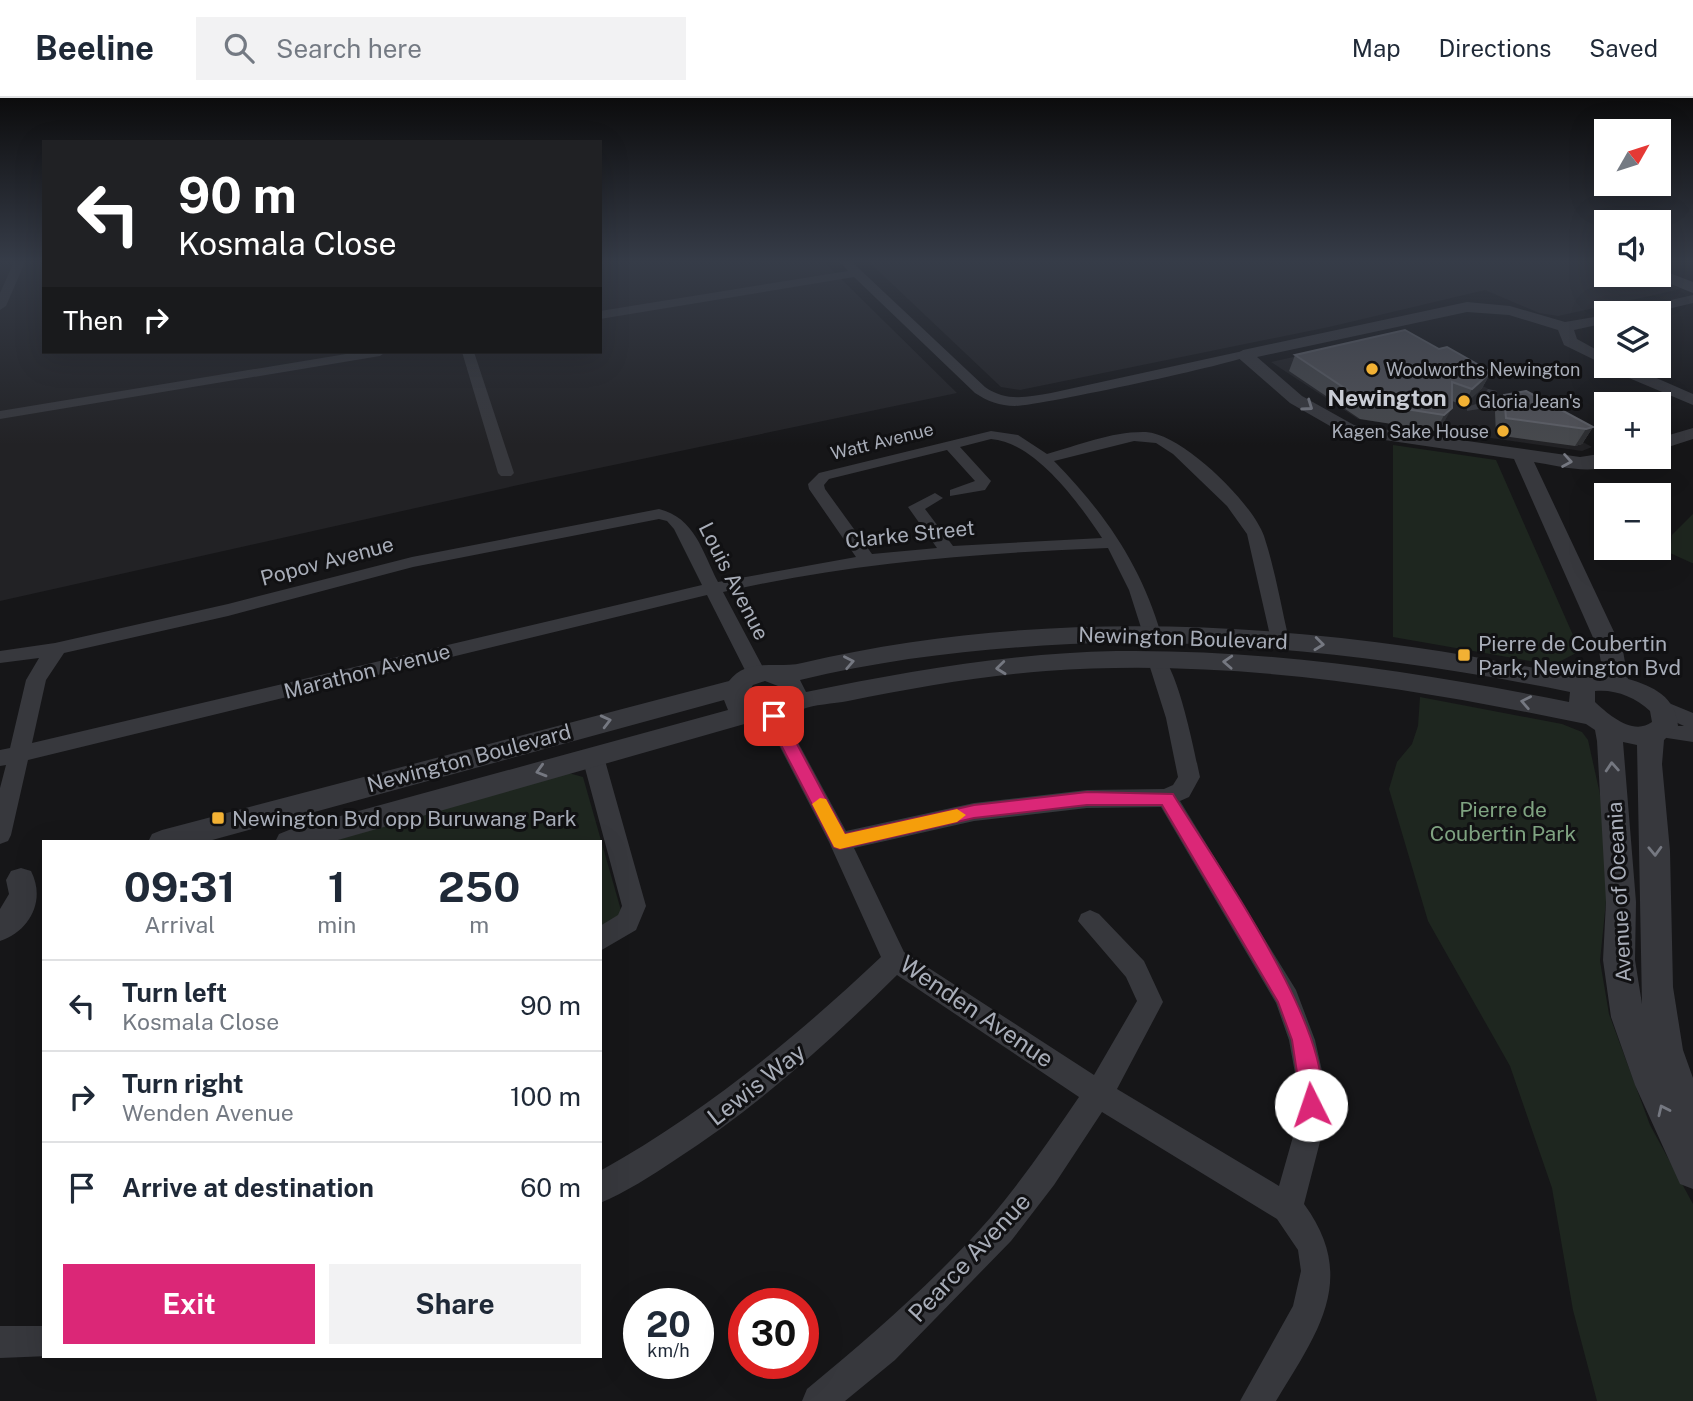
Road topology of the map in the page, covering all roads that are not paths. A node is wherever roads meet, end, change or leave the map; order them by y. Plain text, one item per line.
1 (909, 323) edge
2 (1401, 323) edge
3 (1535, 323) edge
4 (1594, 323) edge
5 (1568, 332) junction
6 (1594, 333) edge
7 (1594, 346) edge
8 (368, 354) edge
9 (469, 354) edge
10 (1594, 355) edge
11 (1254, 357) junction
12 (1649, 378) edge
13 (1492, 390) edge
14 (1693, 400) edge
15 (1471, 409) dead end
16 (0, 415) edge
17 (1693, 433) edge
18 (1671, 440) edge
19 (950, 445) junction
20 (1521, 454) junction
21 (1044, 459) junction
22 (1594, 463) edge
23 (506, 472) dead end
24 (956, 493) dead end
25 (935, 498) dead end
26 (666, 515) joint
27 (1114, 542) junction
28 (948, 551) junction
29 (867, 560) junction
30 (713, 589) junction
31 (1152, 634) junction
32 (1280, 640) junction
33 (55, 651) junction
34 (0, 657) edge
35 (1157, 661) junction
36 (782, 677) junction
37 (746, 680) junction
38 (1616, 683) junction
39 (1584, 687) junction
40 (772, 711) junction
41 (1600, 721) junction
42 (1693, 721) edge
43 (1657, 724) junction
44 (1693, 734) edge
45 (22, 754) junction
46 (593, 757) junction
47 (0, 758) edge
48 (1167, 798) junction
49 (0, 835) edge
50 (169, 840) edge
51 (296, 840) edge
52 (840, 842) junction
53 (22, 876) edge
54 (42, 909) edge
55 (1090, 921) dead end
56 (7, 922) edge
57 (602, 939) edge
58 (895, 960) junction
59 (1098, 1093) junction
60 (1693, 1117) edge
61 (1693, 1171) edge
62 (602, 1187) edge
63 (1288, 1208) junction
64 (0, 1342) edge
65 (42, 1342) edge
66 (819, 1401) edge
67 (1257, 1401) edge

1 - 11 street
2 - 11 street
3 - 5 street
4 - 5 street
5 - 6 street
5 - 7 street
5 - 10 street
8 - 16 street
9 - 23 street
11 -> 20 street
12 - 14 street
13 - 15 street
17 - 18 street
19 - 21 street, Watt Avenue
19 - 24 street
19 - 29 street, Watt Avenue
20 -> 22 street
20 - 38 street
21 - 27 street
21 - 32 street
25 - 28 street
26 - 30 street, Louis Avenue
26 - 33 street, Popov Avenue
27 - 28 street, Clarke Street
27 - 31 street
28 - 29 street, Clarke Street
29 - 30 street, Clarke Street
30 - 37 street, Louis Avenue
30 - 45 street, Marathon Avenue
31 - 32 street, Newington Boulevard
36 -> 31 street, Newington Boulevard
32 -> 39 street, Newington Boulevard
33 - 34 street, Popov Avenue
33 - 45 street
35 -> 40 street, Newington Boulevard
41 -> 35 street, Newington Boulevard
35 - 48 street
36 - 37 street
36 - 40 street
37 - 40 street
50 -> 37 street, Newington Boulevard
38 - 39 street, Newington Boulevard
38 - 43 street
39 - 41 street
40 - 46 street, Newington Boulevard
40 - 52 street, Wenden Avenue
41 - 43 street, Newington Boulevard
61 -> 41 street, Avenue of Oceania
42 - 43 street
43 - 44 street
43 -> 60 street, Avenue of Oceania
45 - 47 street, Marathon Avenue
45 - 49 street
46 -> 51 street, Newington Boulevard
46 - 57 street
48 - 52 street
48 - 63 street
52 - 58 street, Wenden Avenue
53 - 56 street
54 - 56 street
55 - 59 street, Pearce Avenue
58 - 59 street, Wenden Avenue
58 - 62 street, Lewis Way
59 - 63 street, Wenden Avenue
59 - 66 street, Pearce Avenue
63 - 67 street
64 - 65 street

